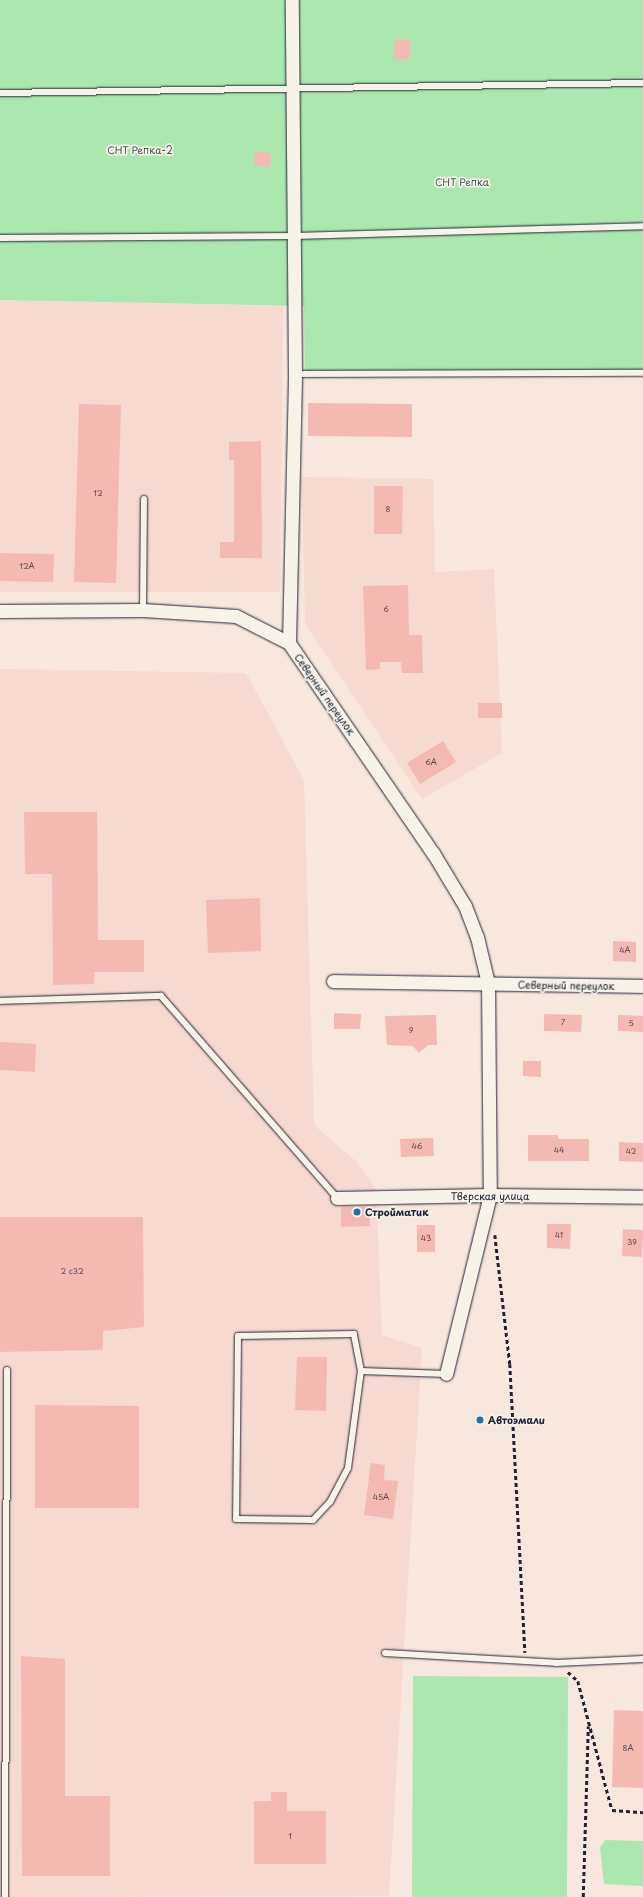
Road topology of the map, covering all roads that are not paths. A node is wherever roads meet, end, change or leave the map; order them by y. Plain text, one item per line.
1 (292, 0) edge
2 (643, 83) edge
3 (293, 90) junction
4 (0, 93) edge
5 (643, 226) edge
6 (294, 236) junction
7 (0, 238) edge
8 (643, 373) edge
9 (295, 374) junction
10 (144, 499) dead end
11 (143, 610) junction
12 (0, 611) edge
13 (289, 643) junction
14 (333, 981) dead end
15 (488, 983) junction
16 (643, 986) edge
17 (0, 1001) edge
18 (490, 1195) junction
19 (643, 1197) edge
20 (337, 1198) joint
21 (7, 1370) dead end
22 (361, 1371) junction
23 (446, 1374) joint
24 (385, 1653) dead end
25 (643, 1659) edge
26 (5, 1897) edge

1 - 3 street
2 - 3 lane
3 - 4 lane
3 - 6 street
5 - 6 lane
6 - 7 lane
6 - 9 street
8 - 9 lane
9 - 13 street
10 - 11 lane
11 - 12 street, Северный переулок
11 - 13 street, Северный переулок
13 - 15 street, Северный переулок
14 - 15 street, Северный переулок
15 - 16 street, Северный переулок
15 - 18 street
17 - 20 lane
18 - 19 street, Тверская улица
18 - 20 street, Тверская улица
18 - 23 street
21 - 26 lane
22 - 22 lane
22 - 23 lane
24 - 25 lane

